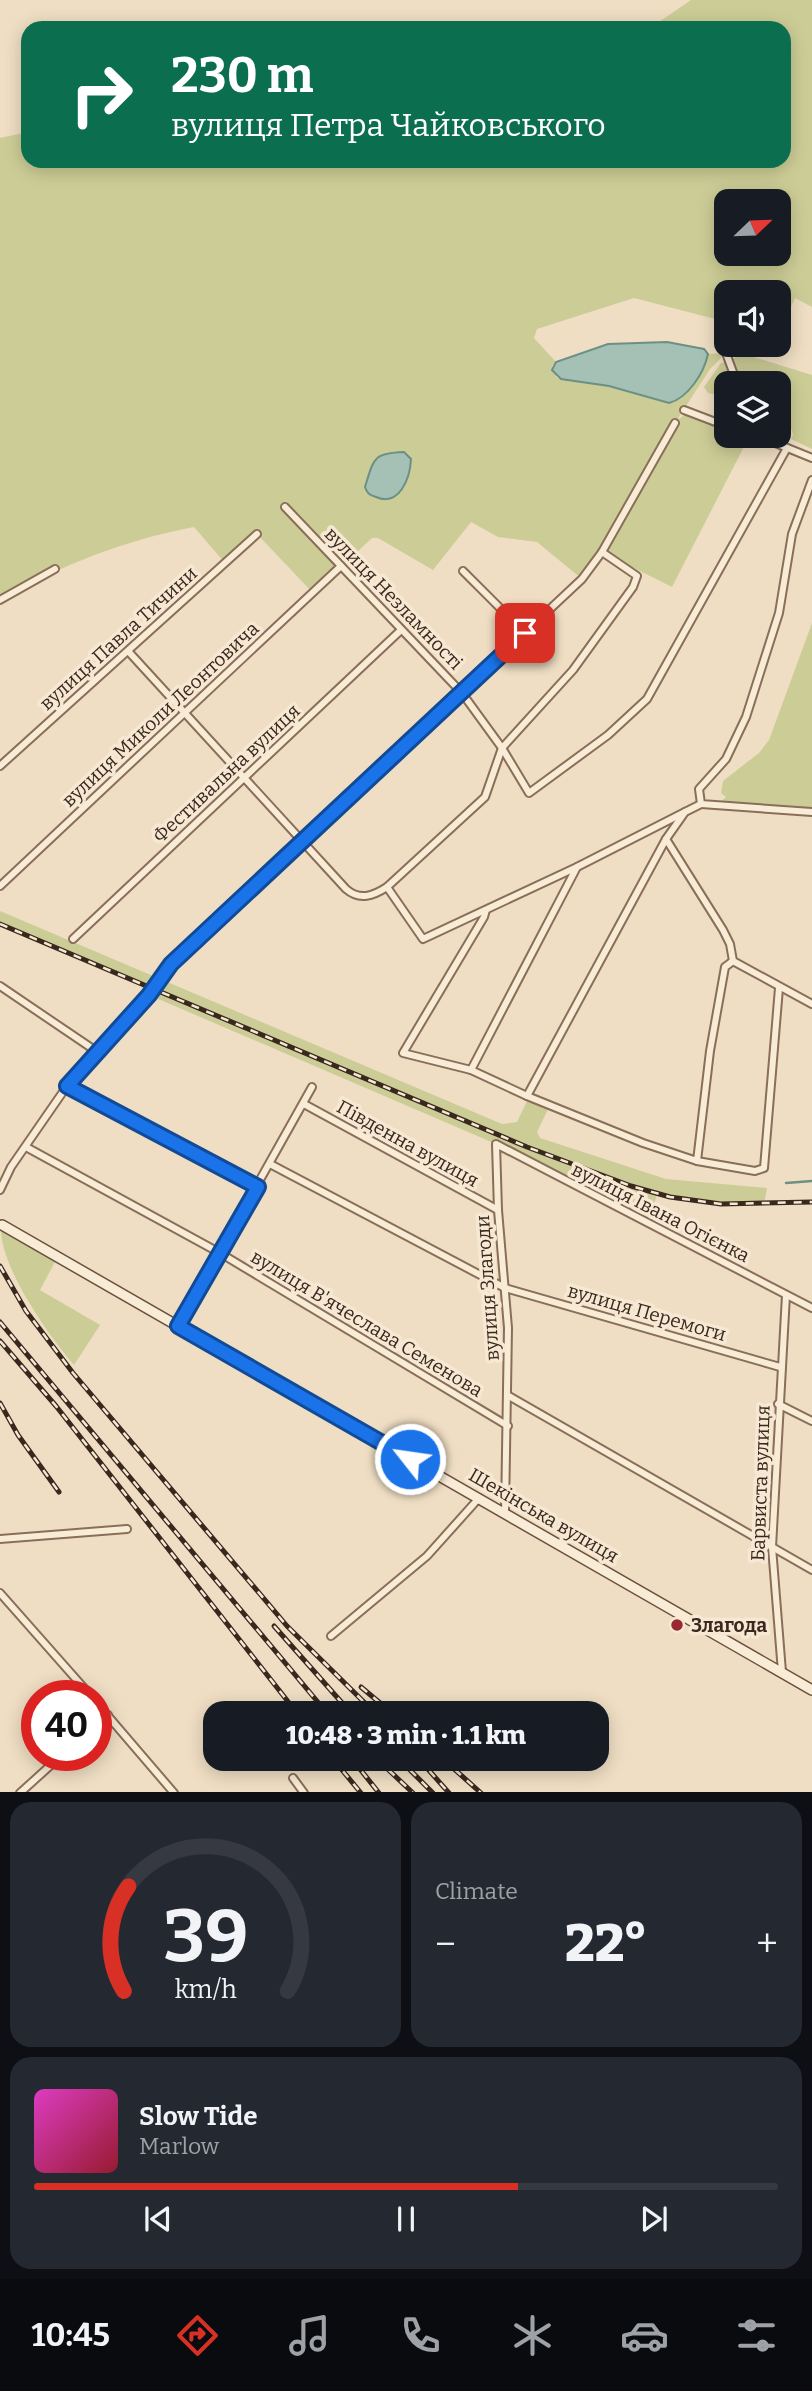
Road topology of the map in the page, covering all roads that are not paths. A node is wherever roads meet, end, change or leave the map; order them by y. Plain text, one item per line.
1 (684, 410) dead end
2 (714, 421) edge
3 (675, 423) dead end
4 (787, 448) joint
5 (812, 458) edge
6 (812, 480) edge
7 (285, 506) dead end
8 (257, 534) dead end
9 (602, 552) junction
10 (341, 566) junction
11 (55, 569) dead end
12 (463, 571) dead end
13 (0, 600) edge
14 (401, 630) junction
15 (525, 633) junction
16 (128, 651) junction
17 (462, 693) junction
18 (184, 712) junction
19 (502, 748) junction
20 (0, 766) edge
21 (244, 779) junction
22 (701, 804) junction
23 (685, 812) junction
24 (812, 812) edge
25 (666, 839) junction
26 (302, 841) junction
27 (577, 867) junction
28 (0, 886) edge
29 (387, 887) junction
30 (486, 910) junction
31 (73, 939) dead end
32 (733, 961) junction
33 (0, 986) edge
34 (779, 988) junction
35 (812, 1004) edge
36 (96, 1051) junction
37 (471, 1070) junction
38 (67, 1086) junction
39 (312, 1087) dead end
40 (527, 1096) junction
41 (304, 1104) junction
42 (496, 1144) joint
43 (26, 1147) junction
44 (697, 1161) junction
45 (270, 1164) junction
46 (258, 1187) junction
47 (0, 1190) edge
48 (498, 1210) junction
49 (1, 1223) edge
50 (220, 1253) junction
51 (505, 1288) junction
52 (786, 1295) junction
53 (812, 1308) edge
54 (178, 1326) junction
55 (780, 1367) junction
56 (509, 1396) junction
57 (778, 1404) junction
58 (812, 1421) edge
59 (508, 1426) junction
60 (479, 1498) junction
61 (505, 1513) junction
62 (127, 1529) dead end
63 (0, 1539) edge
64 (772, 1547) junction
65 (812, 1570) edge
66 (0, 1593) edge
67 (331, 1636) dead end
68 (782, 1672) junction
69 (77, 1680) edge
70 (812, 1690) edge
71 (112, 1720) edge
72 (44, 1771) edge
73 (293, 1778) dead end
74 (21, 1792) edge
75 (173, 1792) edge
76 (303, 1792) edge

1 - 2 street
3 - 9 street
4 - 5 street
4 - 19 street, вулиця Незламності
6 - 22 street
7 - 10 street, вулиця Незламності
8 - 16 street, вулиця Павла Тичини
9 - 15 street
9 - 19 street
10 - 14 street, вулиця Незламності
10 - 18 street, вулиця Миколи Леонтовича
11 - 13 street
12 - 15 street
14 - 17 street, вулиця Незламності
14 - 21 street, Фестивальна вулиця
15 - 17 street
16 - 18 street
16 - 20 street, вулиця Павла Тичини
17 - 19 street, вулиця Незламності
17 - 26 street
18 - 21 street
18 - 28 street, вулиця Миколи Леонтовича
19 - 29 street
21 - 26 street
21 - 31 street, Фестивальна вулиця
22 - 23 street
22 - 24 street
23 - 25 street
23 - 27 street
25 - 32 street
25 - 40 street
26 - 29 street
26 - 36 street
27 - 30 street
27 - 37 street
29 - 30 street
30 - 37 street
32 - 34 street
32 - 44 street
33 - 36 street
34 - 35 street
34 - 44 street
36 - 38 street
37 - 40 street
38 - 43 street
38 - 46 street
39 - 41 street
40 - 44 street
41 - 45 street
41 - 48 street, Південна вулиця
42 - 48 street, вулиця Злагоди
42 - 52 street, вулиця Івана Огієнка
43 - 47 street
43 - 50 street, вулиця В'ячеслава Семенова
45 - 46 street
45 - 51 street, вулиця Перемоги
46 - 50 street
48 - 51 street, вулиця Злагоди
49 - 54 street, Шекінська вулиця
50 - 54 street
50 - 59 street, вулиця В'ячеслава Семенова
51 - 55 street, вулиця Перемоги
51 - 56 street, вулиця Злагоди
52 - 53 street, вулиця Івана Огієнка
52 - 55 street, Барвиста вулиця
54 - 60 street, Шекінська вулиця
55 - 57 street, Барвиста вулиця
56 - 59 street, вулиця Злагоди
56 - 64 street
57 - 58 street
57 - 64 street, Барвиста вулиця
59 - 61 street, вулиця Злагоди
60 - 61 street, Шекінська вулиця
60 - 67 street
61 - 68 street, Шекінська вулиця
62 - 63 street
64 - 65 street
64 - 68 street, Барвиста вулиця
66 - 69 street
68 - 70 street, Шекінська вулиця
71 - 75 street
72 - 74 street
73 - 76 street

